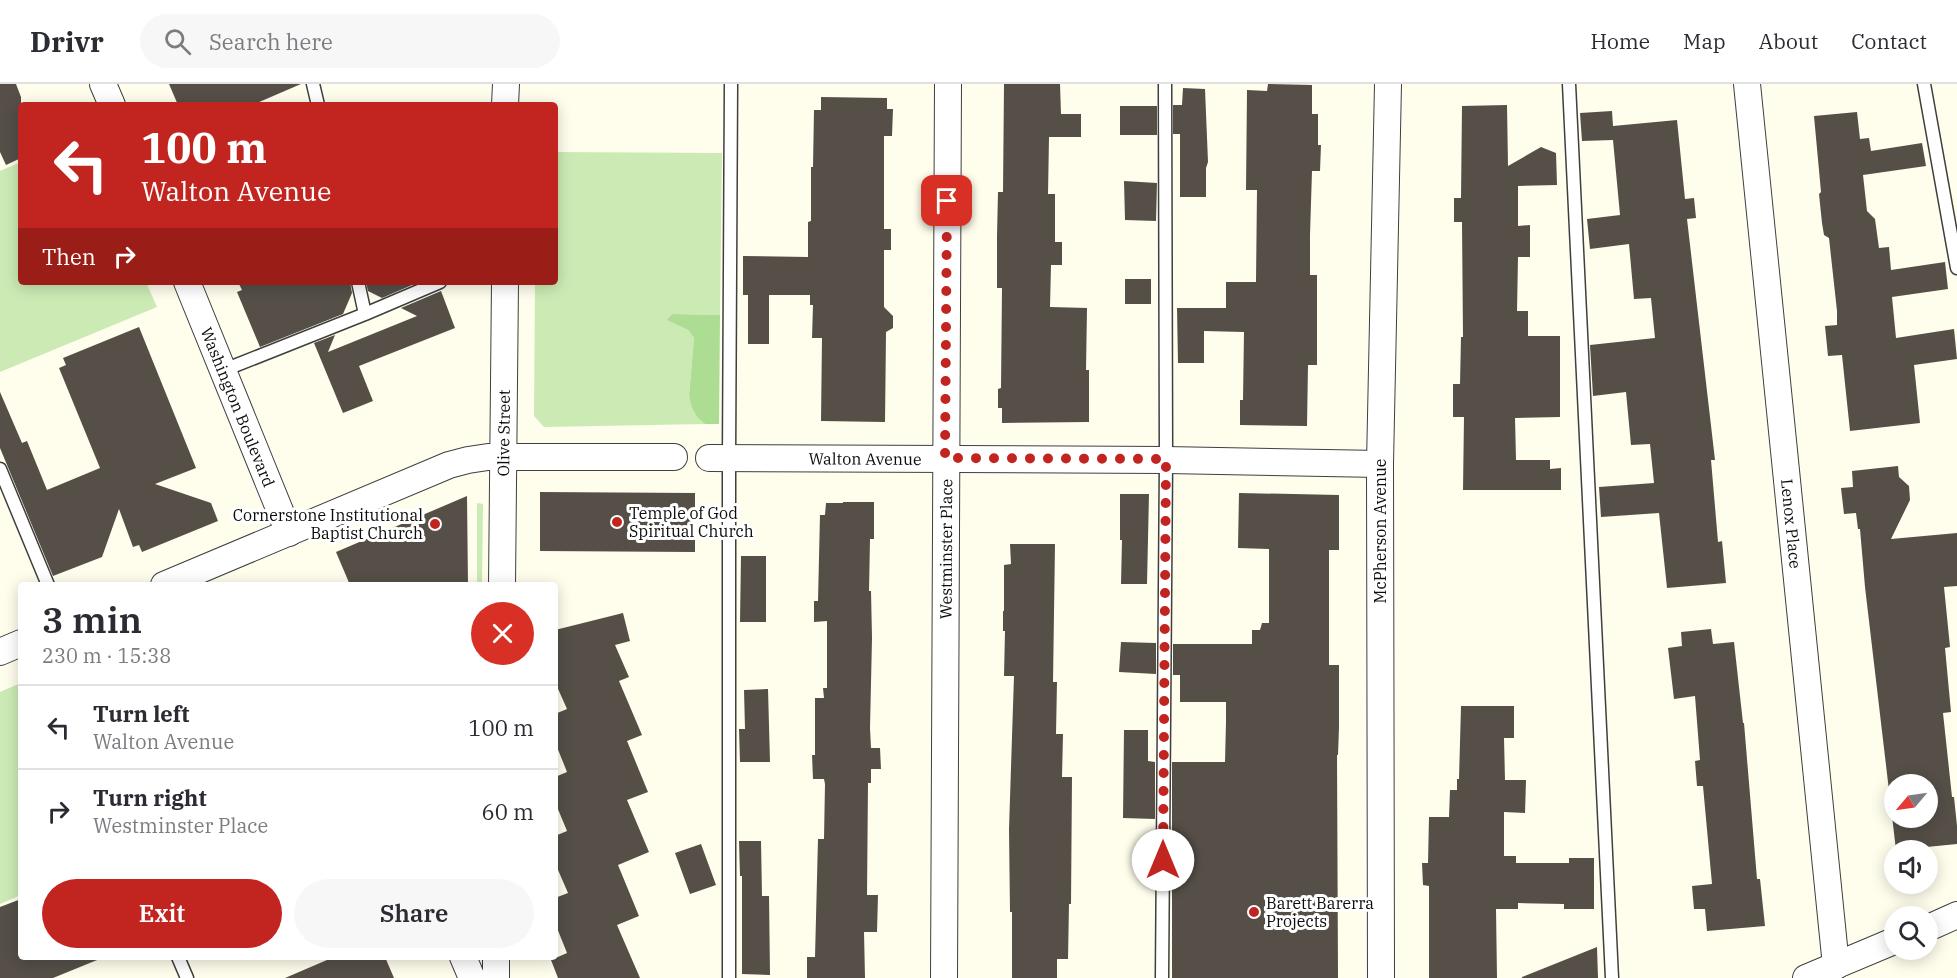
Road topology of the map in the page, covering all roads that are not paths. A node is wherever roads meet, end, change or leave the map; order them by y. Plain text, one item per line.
1 (104, 84) edge
2 (313, 84) edge
3 (506, 84) edge
4 (731, 84) edge
5 (948, 84) edge
6 (1165, 84) edge
7 (1388, 84) edge
8 (1569, 84) edge
9 (1747, 84) edge
10 (1924, 84) edge
11 (111, 102) edge
12 (317, 102) edge
13 (506, 102) edge
14 (1957, 268) edge
15 (188, 285) edge
16 (359, 285) edge
17 (433, 285) edge
18 (505, 285) edge
19 (365, 314) junction
20 (224, 370) junction
21 (504, 457) junction
22 (674, 457) dead end
23 (719, 458) junction
24 (945, 458) junction
25 (1166, 459) junction
26 (1380, 464) junction
27 (0, 469) edge
28 (289, 533) junction
29 (47, 582) edge
30 (171, 582) edge
31 (502, 582) edge
32 (18, 644) edge
33 (0, 652) edge
34 (1957, 915) edge
35 (1938, 924) edge
36 (1884, 945) edge
37 (179, 960) edge
38 (464, 960) edge
39 (496, 960) edge
40 (1836, 966) junction
41 (1810, 977) edge
42 (186, 978) edge
43 (472, 978) edge
44 (496, 978) edge
45 (729, 978) edge
46 (944, 978) edge
47 (1162, 978) edge
48 (1381, 978) edge
49 (1612, 978) edge

1 - 11 street
2 - 12 lane
3 - 13 street
4 - 23 lane
5 - 24 street, Westminster Place
6 - 25 lane
7 - 26 street, McPherson Avenue
8 - 49 lane
9 - 40 street, Lenox Place
10 - 14 lane
15 - 20 street, Washington Boulevard
16 - 19 lane
17 - 19 lane
18 - 21 street, Olive Street
19 - 20 lane
20 - 28 street, Washington Boulevard
21 - 22 street
21 - 28 street
21 - 31 street, Olive Street
23 - 24 street, Walton Avenue
23 - 45 lane
24 - 25 street, Walton Avenue
24 - 46 street, Westminster Place
25 - 26 street, Walton Avenue
25 - 47 lane
26 - 48 street, McPherson Avenue
27 - 29 lane
28 - 30 street
32 - 33 street
34 - 35 street
36 - 40 street
37 - 42 lane
38 - 43 street
39 - 44 street
40 - 41 street

